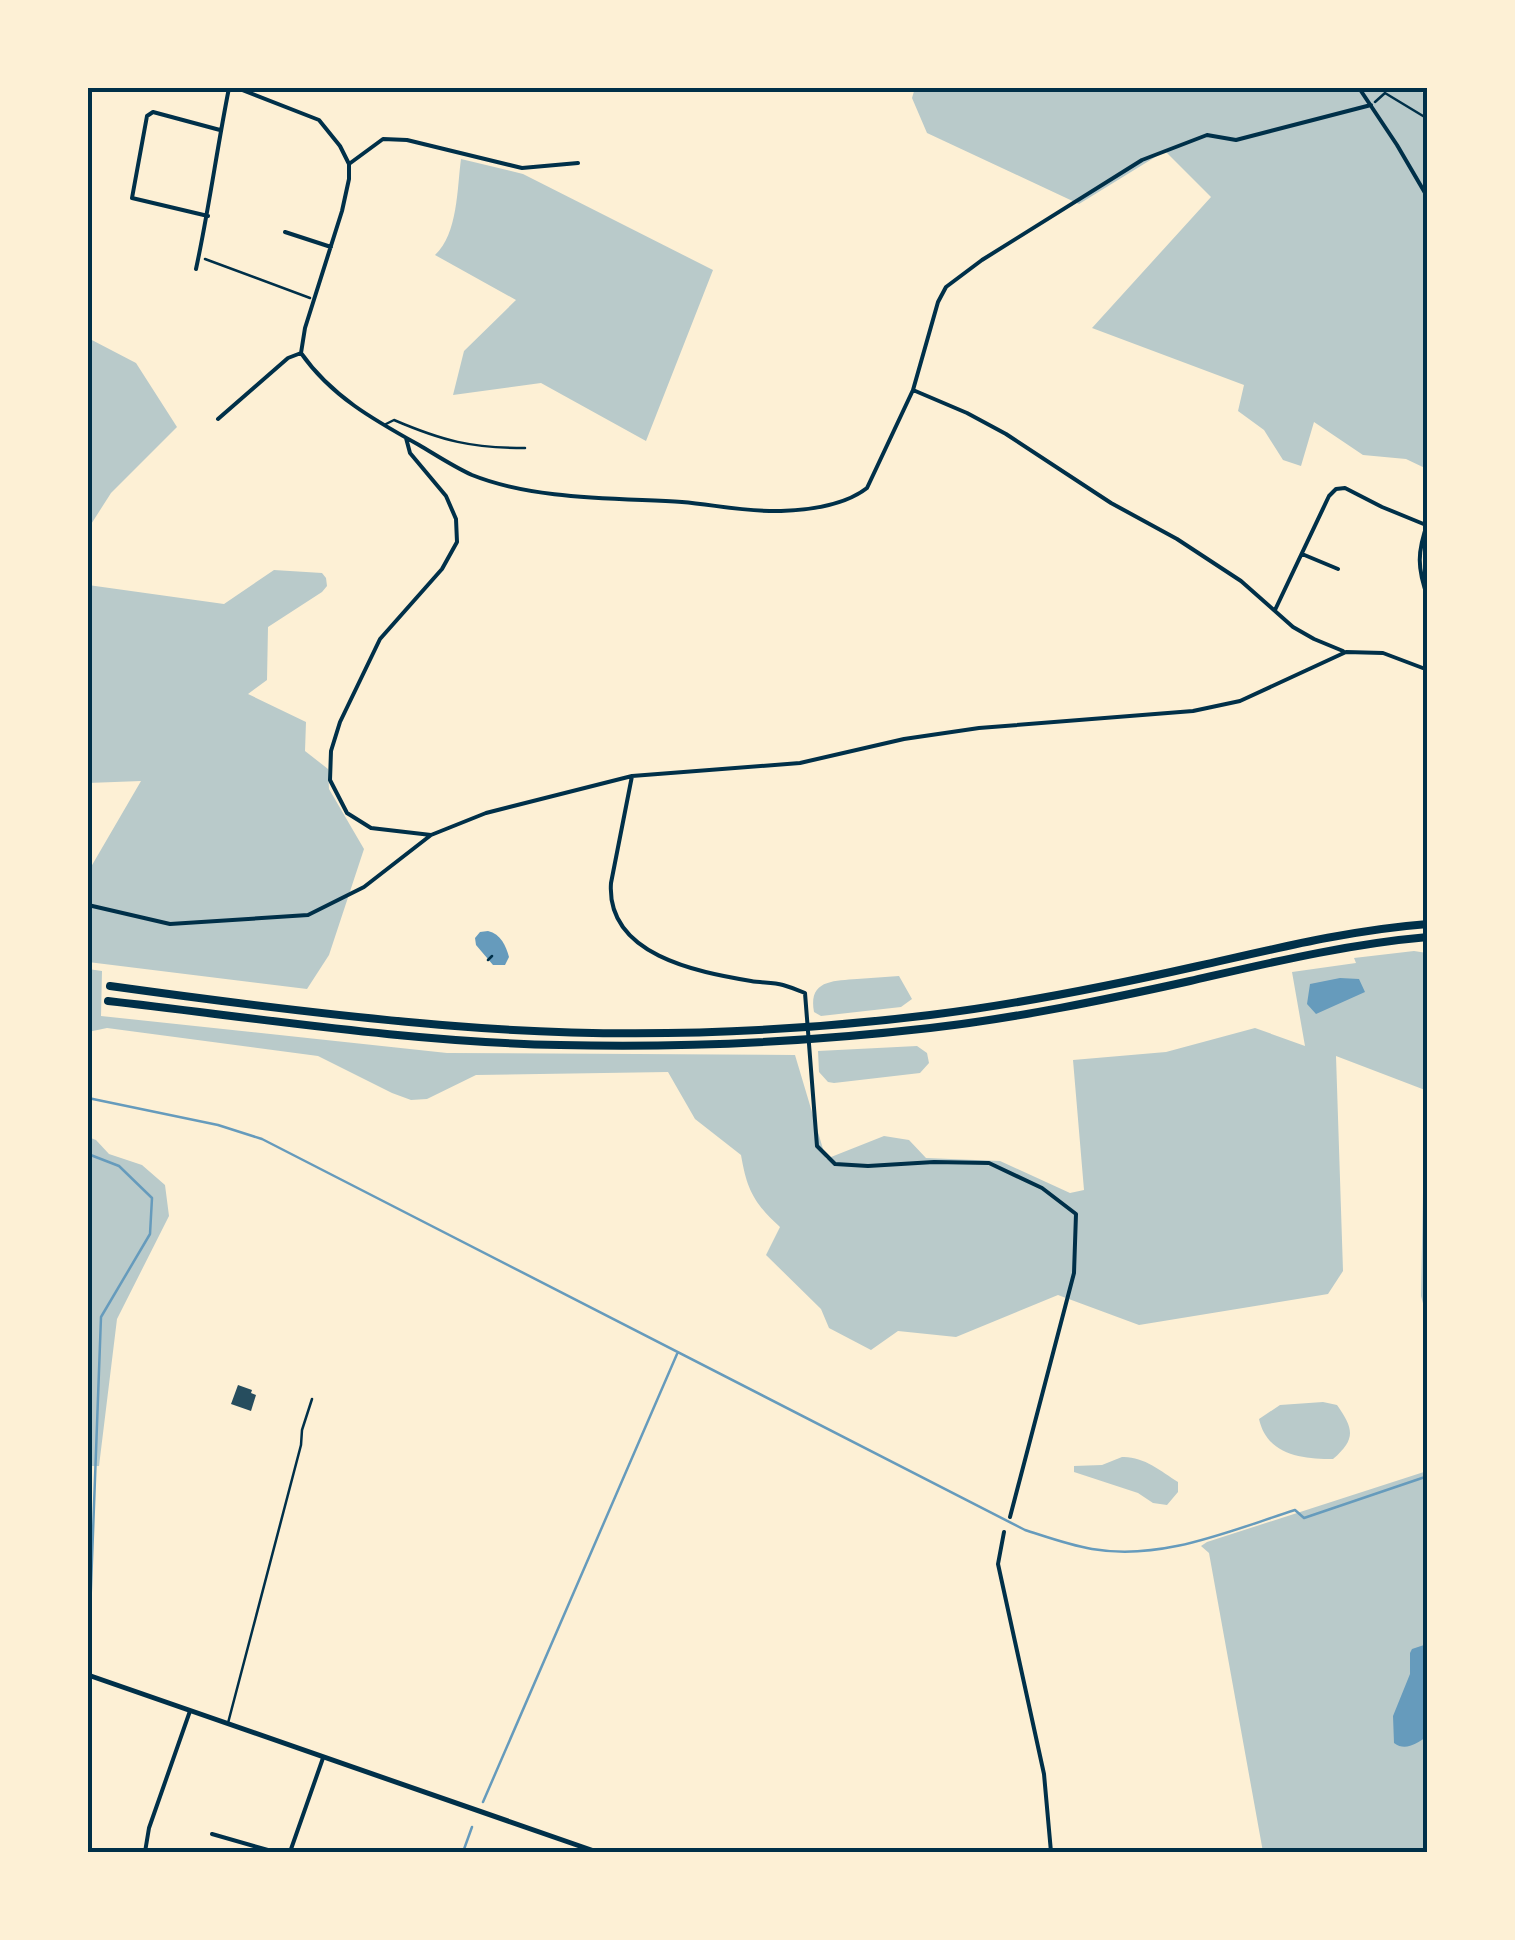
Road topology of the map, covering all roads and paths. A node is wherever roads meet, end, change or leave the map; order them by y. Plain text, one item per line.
1 (229, 88) edge
2 (238, 88) edge
3 (1359, 88) edge
4 (1371, 105) junction
5 (1428, 119) edge
6 (220, 130) junction
7 (578, 163) dead end
8 (349, 164) junction
9 (1428, 198) edge
10 (208, 216) junction
11 (284, 232) dead end
12 (331, 247) junction
13 (199, 257) junction
14 (196, 269) dead end
15 (314, 299) junction
16 (301, 353) junction
17 (913, 390) junction
18 (218, 419) dead end
19 (385, 425) junction
20 (406, 438) junction
21 (525, 448) dead end
22 (1427, 523) edge
23 (1425, 539) edge
24 (1302, 554) junction
25 (1338, 569) dead end
26 (1428, 598) edge
27 (1275, 610) junction
28 (1346, 652) junction
29 (1428, 670) edge
30 (632, 776) junction
31 (432, 834) junction
32 (88, 904) edge
33 (1428, 924) edge
34 (1428, 937) edge
35 (492, 956) dead end
36 (488, 960) dead end
37 (110, 986) dead end
38 (108, 1001) dead end
39 (312, 1398) dead end
40 (1010, 1517) dead end
41 (1004, 1532) dead end
42 (88, 1675) edge
43 (190, 1711) junction
44 (227, 1724) junction
45 (323, 1758) junction
46 (212, 1834) dead end
47 (146, 1852) edge
48 (275, 1852) edge
49 (290, 1852) edge
50 (597, 1852) edge
51 (1051, 1852) edge

1 - 6 street
2 - 8 street
3 - 4 street
4 - 5 path
4 - 9 street
4 - 17 street
6 - 10 street
6 - 10 street
7 - 8 street
8 - 12 street
10 - 13 street
11 - 12 street
12 - 15 street
13 - 14 street
13 - 15 path
15 - 16 street
16 - 18 street
16 - 19 street
17 - 20 street
17 - 27 street
19 - 20 street
19 - 21 lane
20 - 31 street
22 - 23 street
22 - 24 street
23 - 26 street
24 - 25 street
24 - 27 street
27 - 28 street
28 - 29 street
28 - 30 street
30 - 31 street
30 - 40 street
31 - 32 street
33 - 37 highway
34 - 38 highway
35 - 36 path
39 - 44 lane
41 - 51 street
42 - 43 main road
43 - 44 main road
43 - 47 street
44 - 45 main road
45 - 49 street
45 - 50 main road
46 - 48 street

